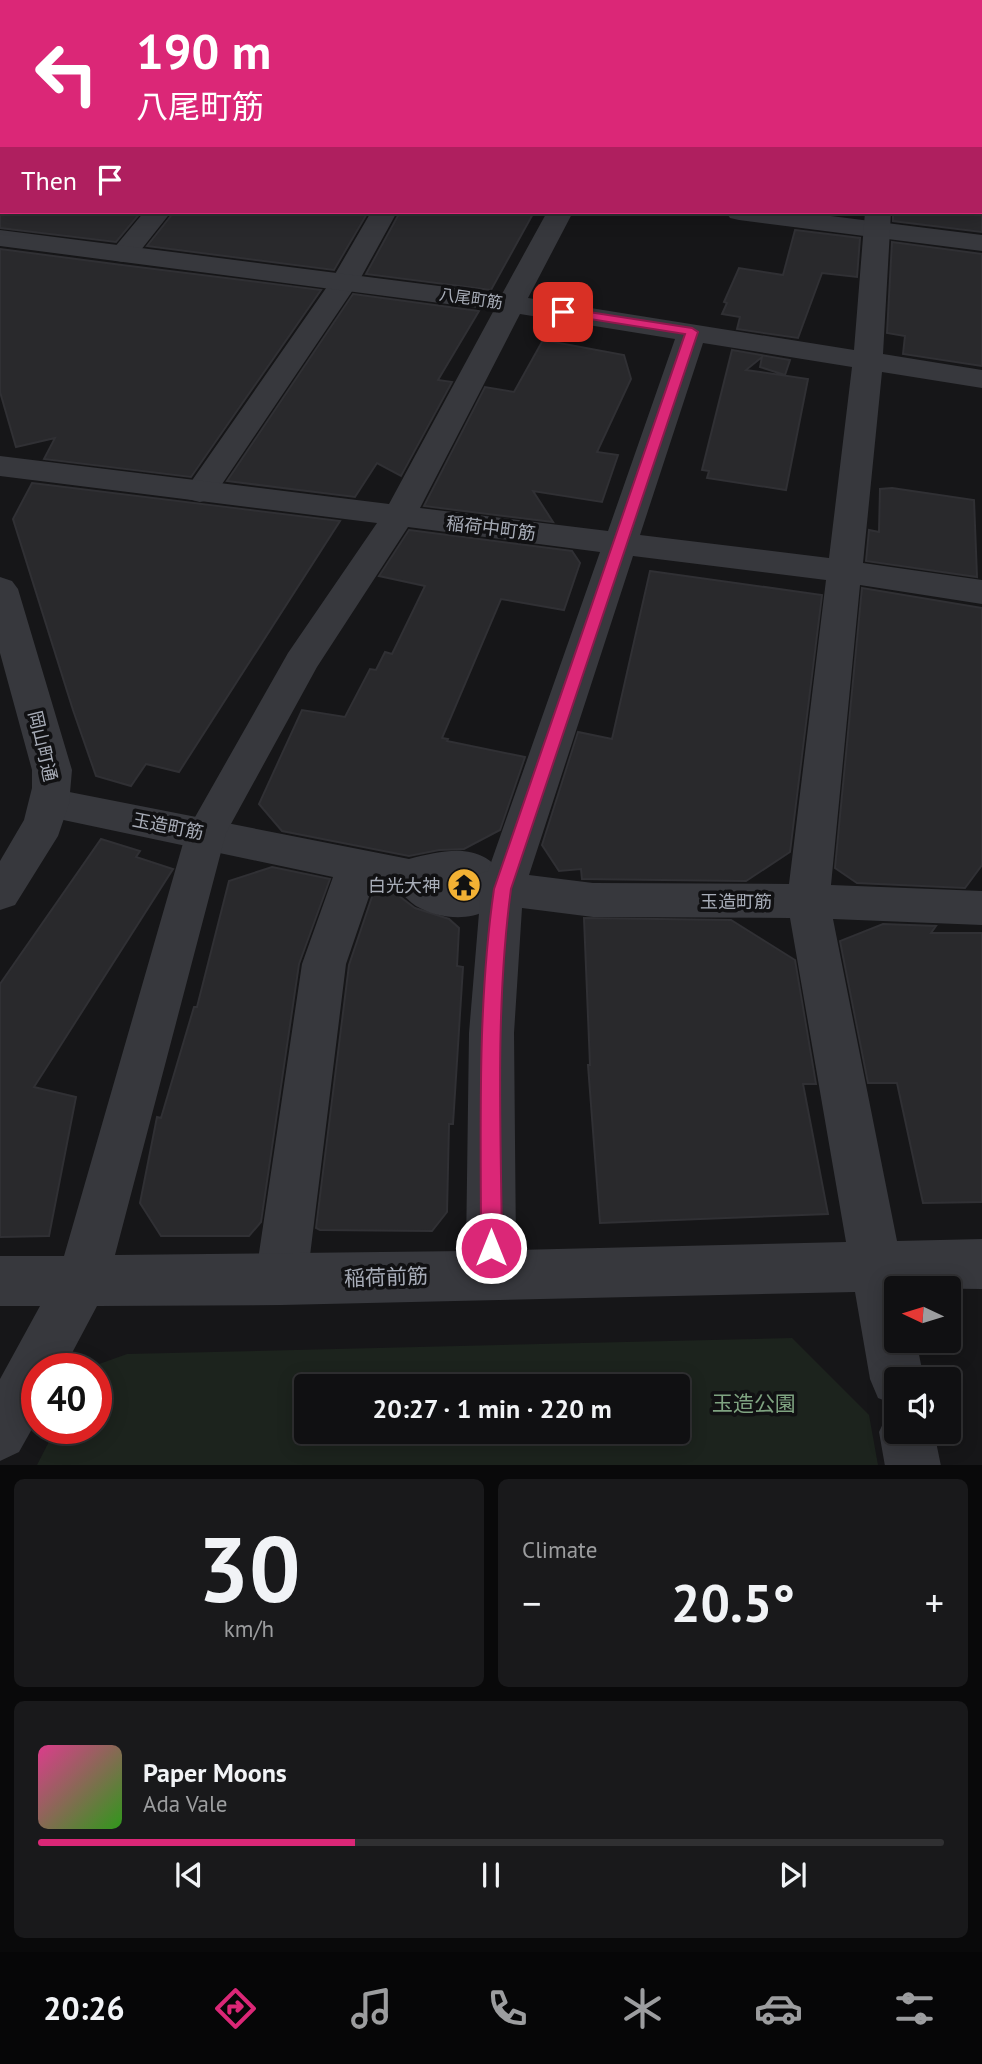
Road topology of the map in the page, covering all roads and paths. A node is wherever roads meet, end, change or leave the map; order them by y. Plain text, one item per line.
1 (156, 214) edge
2 (383, 214) edge
3 (559, 214) edge
4 (770, 214) edge
5 (878, 221) edge
6 (0, 238) edge
7 (982, 243) edge
8 (123, 254) junction
9 (345, 281) junction
10 (511, 304) junction
11 (692, 332) junction
12 (867, 359) junction
13 (982, 379) edge
14 (0, 466) edge
15 (200, 492) junction
16 (399, 516) junction
17 (620, 544) junction
18 (843, 571) junction
19 (0, 589) edge
20 (982, 592) edge
21 (49, 803) junction
22 (206, 834) junction
23 (359, 864) junction
24 (496, 888) junction
25 (0, 893) edge
26 (808, 901) junction
27 (982, 908) edge
28 (982, 1264) edge
29 (876, 1267) junction
30 (491, 1274) junction
31 (83, 1280) junction
32 (281, 1280) junction
33 (0, 1281) edge
34 (895, 1367) edge
35 (0, 1433) edge
36 (909, 1444) edge
37 (913, 1465) edge

1 - 8 street
2 - 9 street
3 - 10 street
4 - 5 street
5 - 7 street
5 - 12 street
6 - 8 street, 八尾町筋
8 - 9 street, 八尾町筋
9 - 10 street, 八尾町筋
9 - 15 street
10 - 11 street, 八尾町筋
10 - 16 street
11 - 12 street, 八尾町筋
11 - 17 street
12 - 13 street, 八尾町筋
12 - 18 street
14 - 15 street, 稲荷中町筋
15 - 16 street, 稲荷中町筋
16 - 17 street, 稲荷中町筋
16 - 22 street
17 - 18 street, 稲荷中町筋
17 - 24 street
18 - 20 street, 稲荷中町筋
18 - 26 street
19 - 21 street, 岡山町通
21 - 22 street, 玉造町筋
21 - 25 street, 岡山町通
22 - 23 street, 玉造町筋
22 - 31 street
23 - 24 street, 玉造町筋
23 - 32 street
24 - 26 street, 玉造町筋
24 - 30 street
26 - 27 street, 玉造町筋
26 - 29 street
28 - 29 street, 稲荷前筋
29 - 30 street, 稲荷前筋
29 - 34 street
30 - 32 street, 稲荷前筋
31 - 32 street, 稲荷前筋
31 - 33 street, 稲荷前筋
31 - 35 street
36 - 37 street

